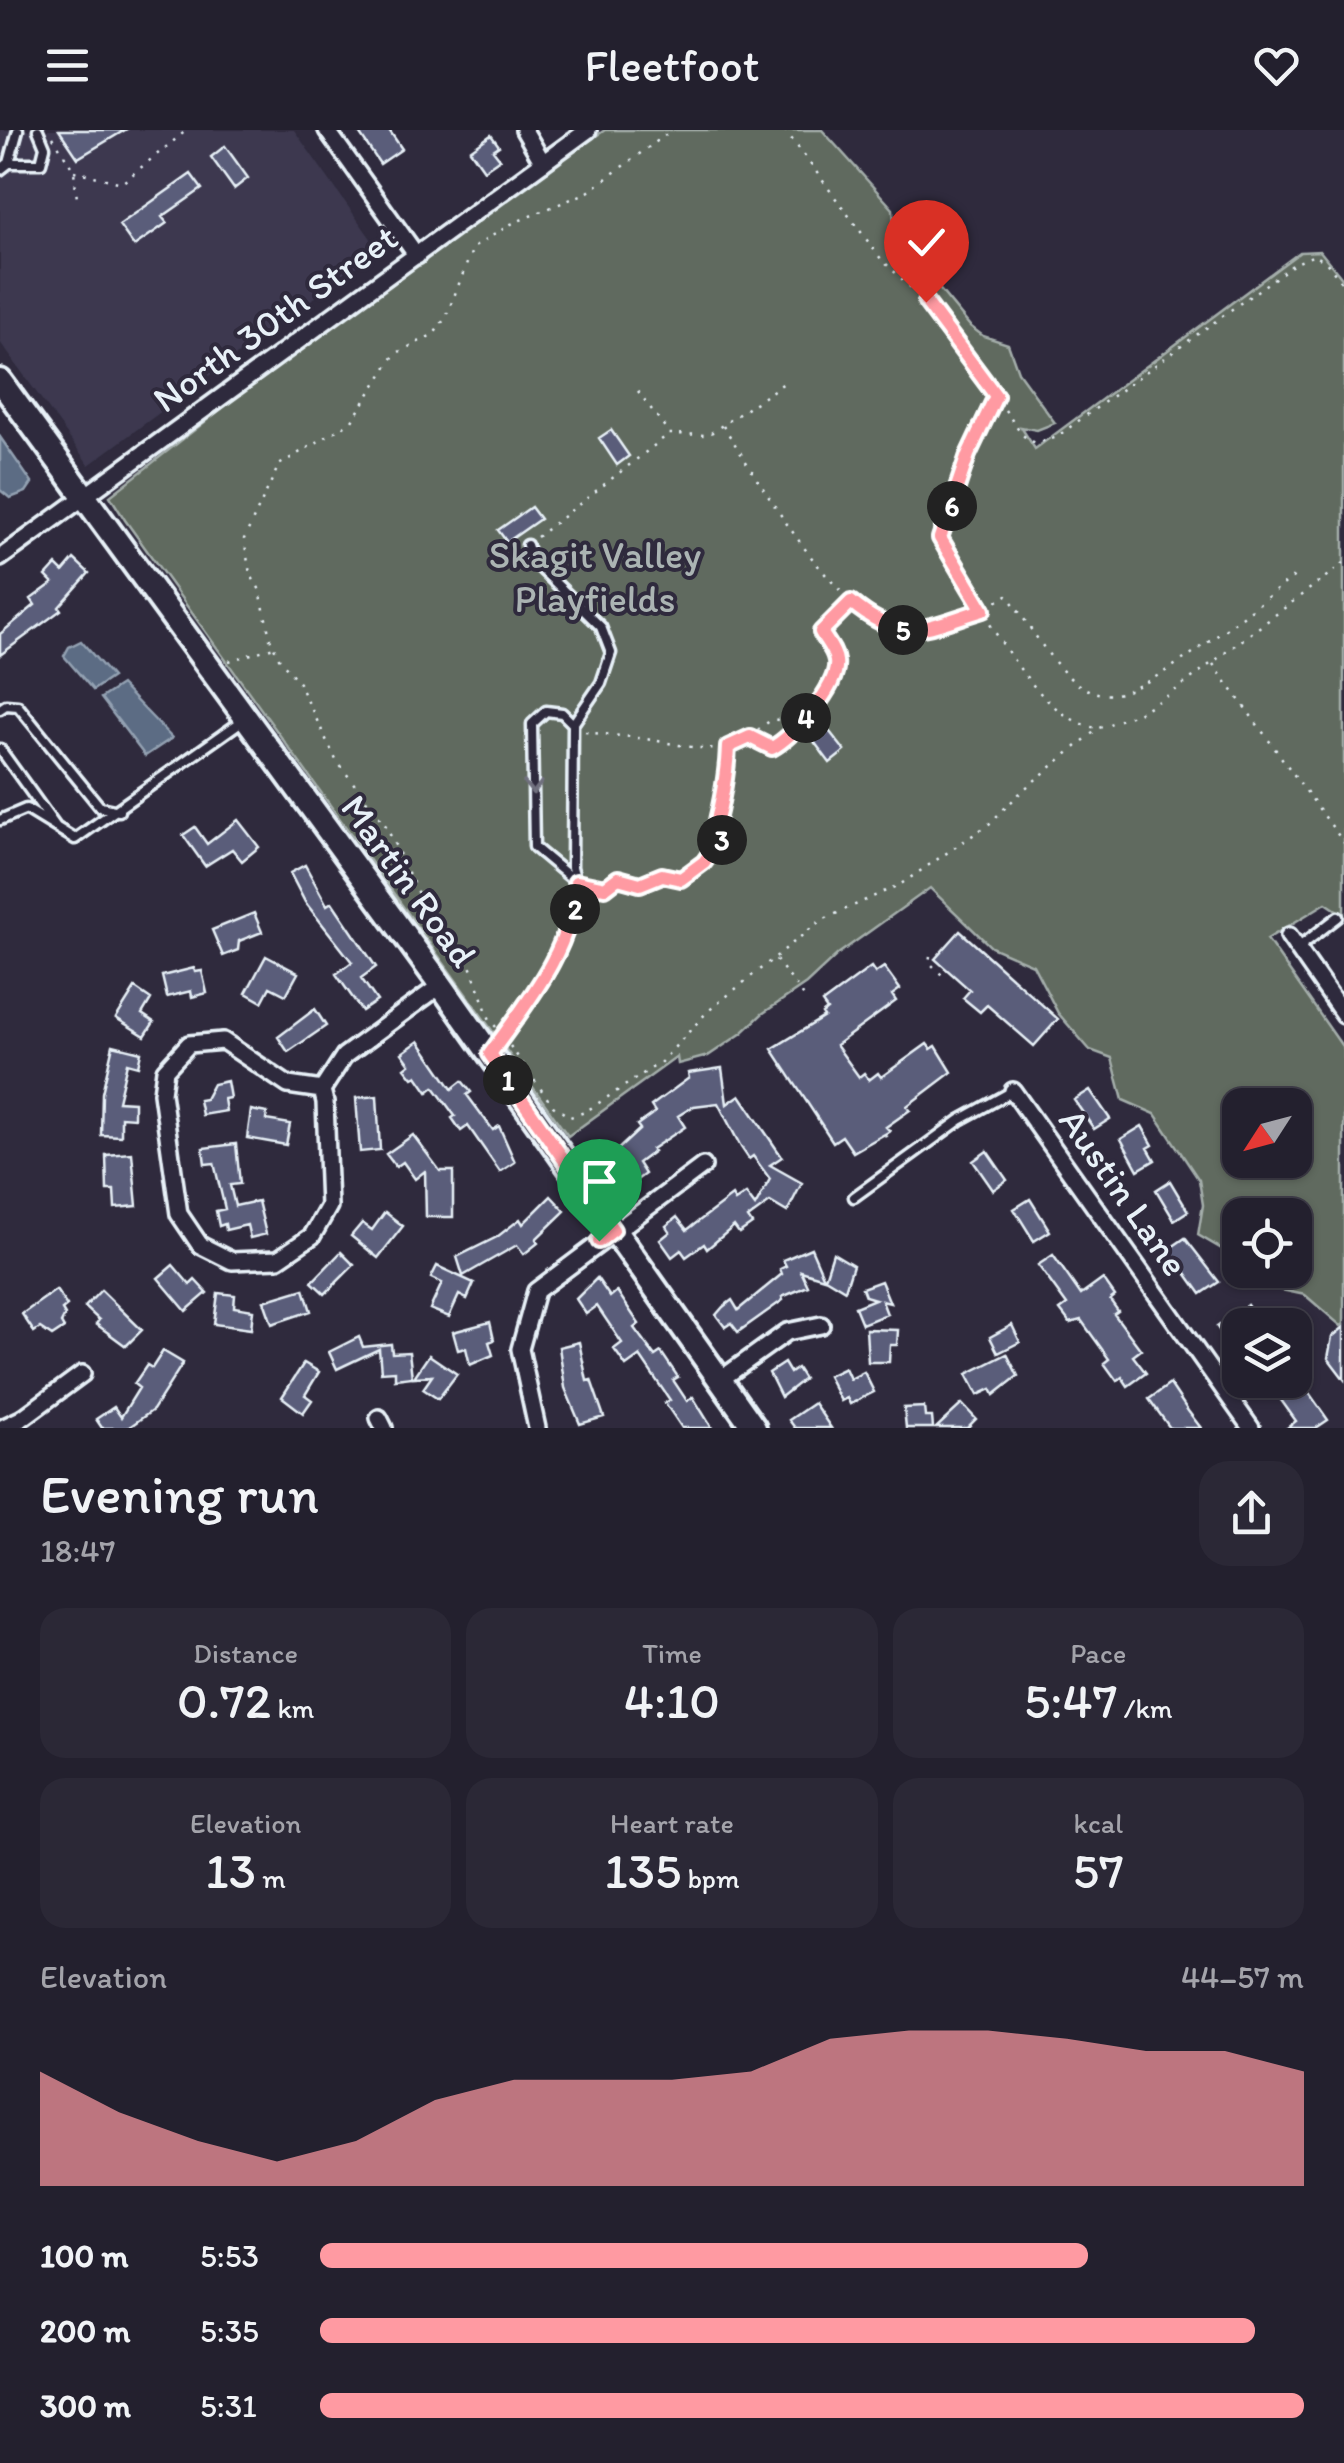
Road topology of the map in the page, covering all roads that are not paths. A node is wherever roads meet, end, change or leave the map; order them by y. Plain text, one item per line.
1 (18, 130) edge
2 (38, 130) edge
3 (326, 130) edge
4 (524, 130) edge
5 (588, 130) edge
6 (9, 163) junction
7 (542, 163) junction
8 (0, 170) edge
9 (416, 256) junction
10 (0, 381) edge
11 (84, 497) junction
12 (527, 545) road end
13 (0, 558) edge
14 (0, 709) edge
15 (246, 718) junction
16 (573, 728) junction
17 (0, 750) edge
18 (118, 811) junction
19 (0, 820) edge
20 (60, 831) junction
21 (576, 882) junction
22 (1338, 917) dead end
23 (1293, 942) joint
24 (442, 984) junction
25 (1344, 1014) edge
26 (490, 1054) junction
27 (322, 1090) junction
28 (1013, 1091) joint
29 (703, 1166) dead end
30 (854, 1197) dead end
31 (613, 1230) junction
32 (820, 1325) dead end
33 (82, 1374) dead end
34 (720, 1380) junction
35 (2, 1428) edge
36 (537, 1428) edge
37 (754, 1428) edge
38 (1251, 1428) edge

1 - 6 lane
2 - 6 lane
3 - 9 street
4 - 7 street
5 - 7 street, North 30th Street
6 - 8 lane
7 - 9 street, North 30th Street
9 - 11 street, North 30th Street
10 - 11 street, Martin Road
11 - 13 street, North 30th Street
11 - 15 street, Martin Road
12 - 16 lane
14 - 18 lane
15 - 18 lane
15 - 24 street, Martin Road
16 - 21 lane
16 -> 21 lane
17 - 20 lane
18 - 20 lane
19 - 20 lane
21 - 26 lane
22 - 23 lane
23 - 25 street
24 - 26 street, Martin Road
24 - 27 street
26 - 31 street, Martin Road
27 - 27 street
28 - 30 lane
28 - 38 street, Austin Lane
29 - 31 street
31 - 34 street, Martin Road
31 - 36 street
32 - 34 street
33 - 35 street
34 - 37 street, Martin Road

